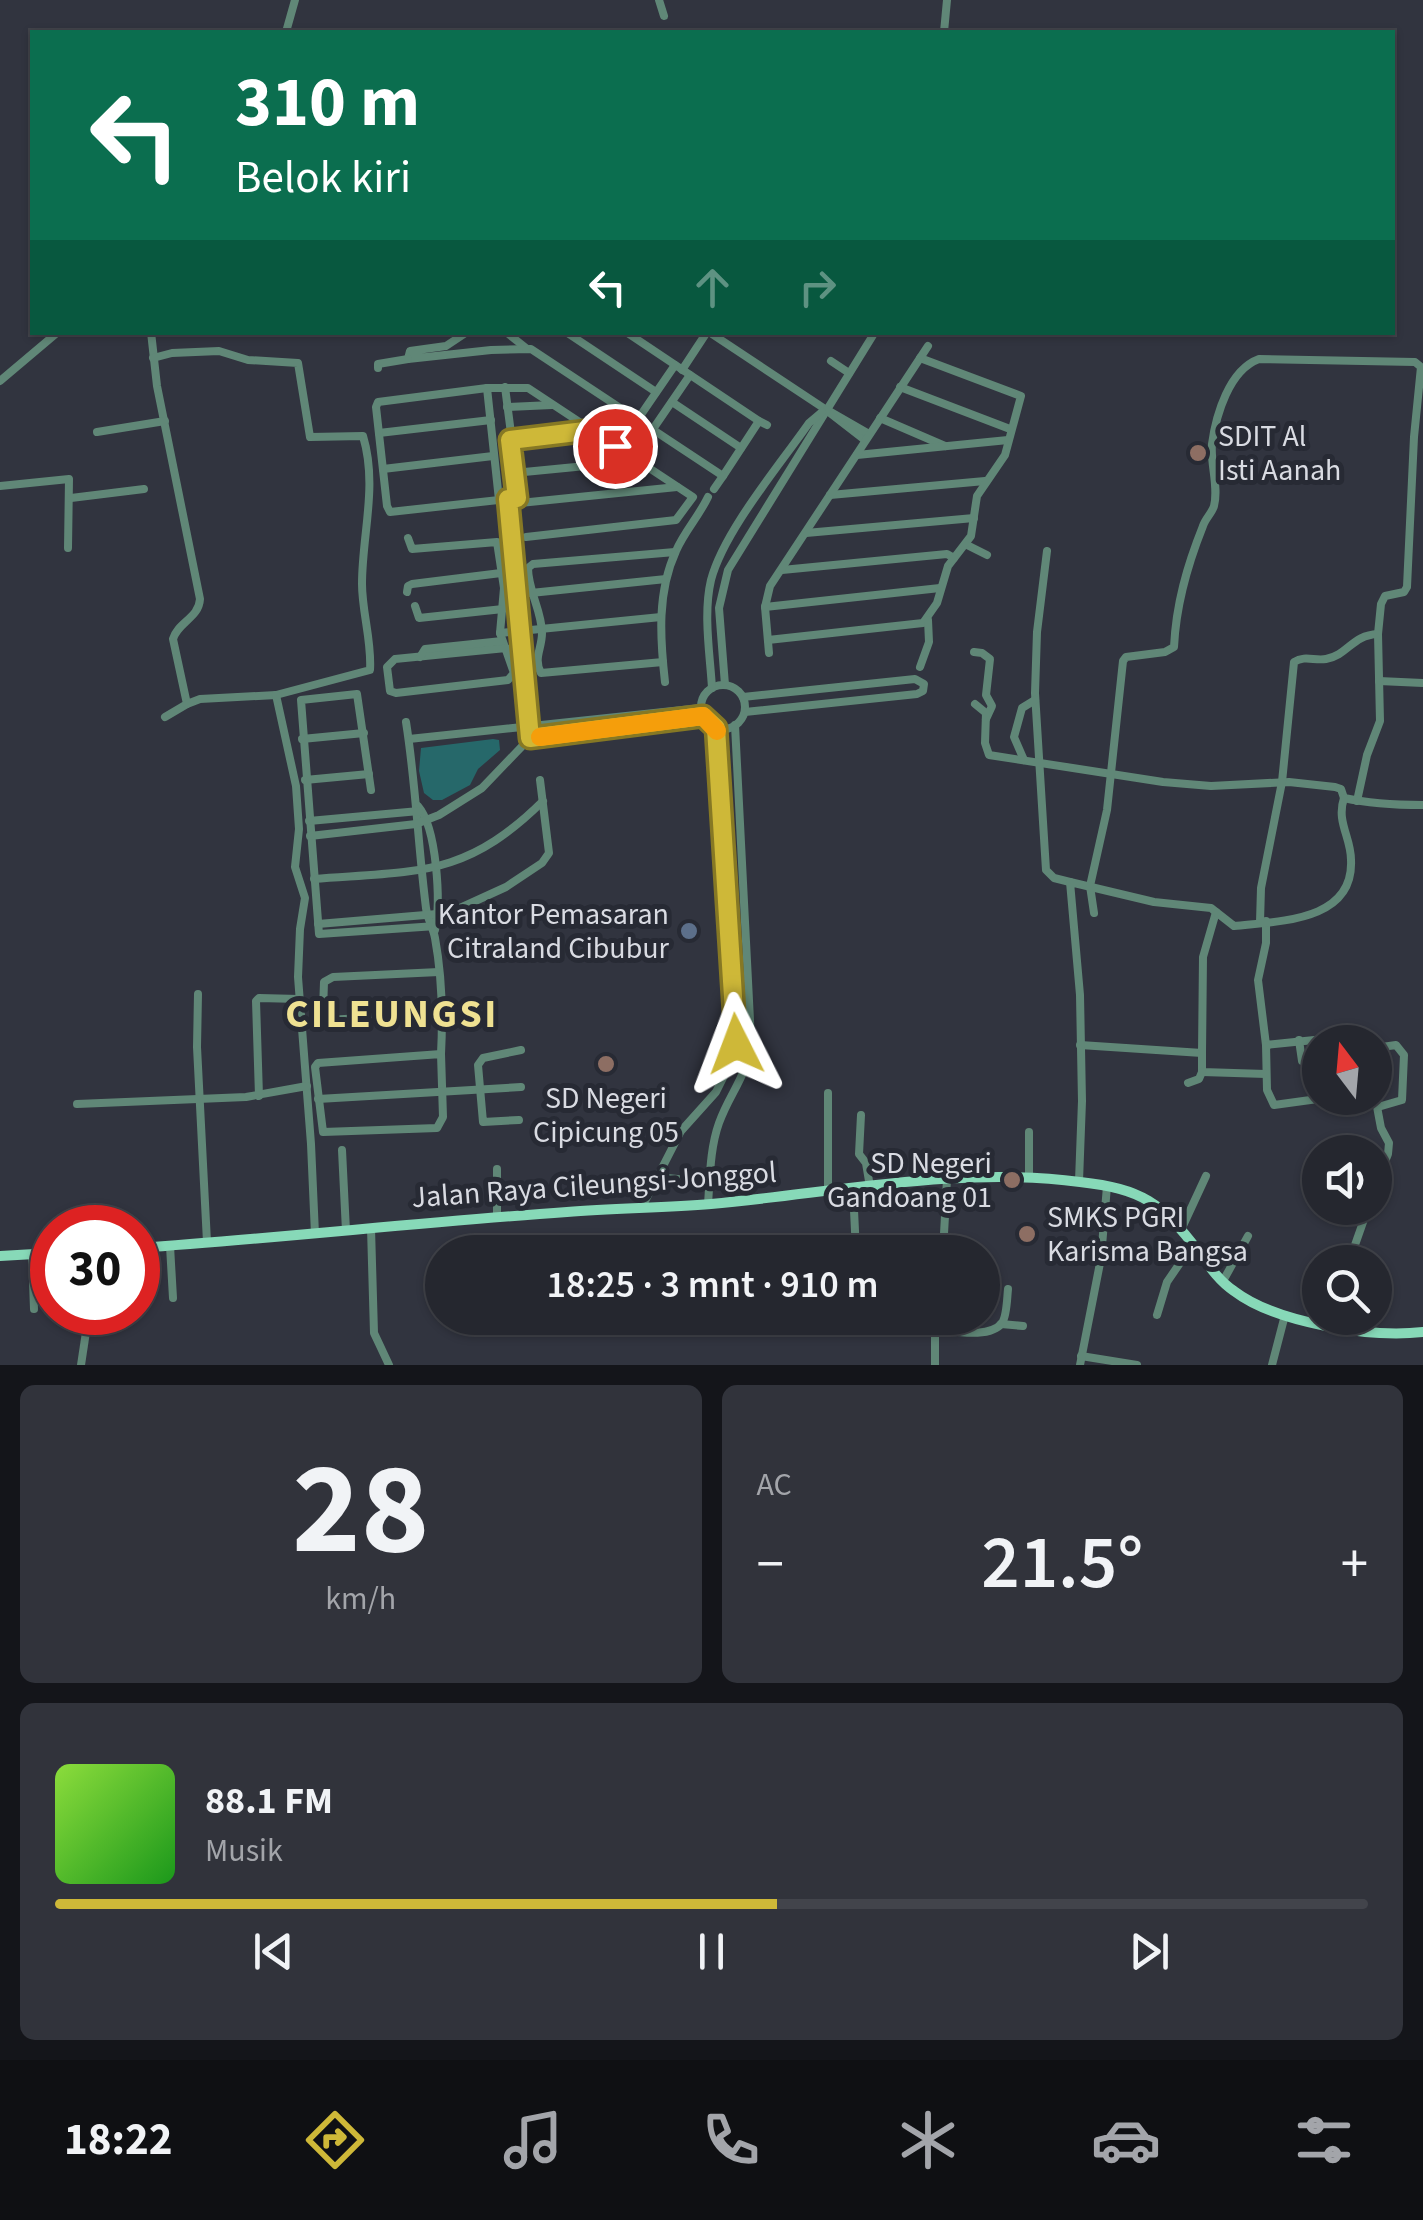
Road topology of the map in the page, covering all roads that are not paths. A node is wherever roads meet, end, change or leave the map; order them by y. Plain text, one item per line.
1 (295, 0) edge
2 (660, 0) edge
3 (947, 0) edge
4 (664, 16) dead end
5 (287, 30) edge
6 (944, 30) edge
7 (54, 335) edge
8 (150, 335) edge
9 (464, 335) edge
10 (510, 335) edge
11 (570, 335) edge
12 (630, 335) edge
13 (706, 335) edge
14 (713, 335) edge
15 (873, 335) edge
16 (928, 346) dead end
17 (526, 348) junction
18 (447, 350) junction
19 (153, 358) junction
20 (920, 358) junction
21 (831, 361) dead end
22 (378, 368) dead end
23 (682, 370) junction
24 (849, 373) junction
25 (0, 381) edge
26 (505, 387) junction
27 (900, 387) junction
28 (487, 388) junction
29 (656, 392) junction
30 (672, 402) junction
31 (553, 404) junction
32 (507, 407) junction
33 (825, 409) junction
34 (880, 418) junction
35 (638, 419) junction
36 (490, 420) junction
37 (164, 421) junction
38 (653, 429) junction
39 (1010, 429) junction
40 (593, 430) junction
41 (97, 432) dead end
42 (379, 432) junction
43 (867, 437) junction
44 (1418, 438) edge
45 (510, 440) junction
46 (1008, 440) junction
47 (946, 446) junction
48 (741, 448) junction
49 (856, 455) junction
50 (493, 456) junction
51 (637, 461) junction
52 (383, 469) junction
53 (514, 473) junction
54 (723, 476) junction
55 (985, 481) junction
56 (0, 486) edge
57 (678, 487) junction
58 (144, 489) dead end
59 (830, 496) junction
60 (71, 498) junction
61 (508, 499) junction
62 (974, 518) junction
63 (806, 533) junction
64 (526, 537) dead end
65 (408, 538) dead end
66 (967, 546) junction
67 (68, 548) dead end
68 (1047, 551) dead end
69 (675, 552) junction
70 (986, 555) dead end
71 (954, 558) junction
72 (782, 570) junction
73 (501, 574) junction
74 (666, 579) junction
75 (940, 588) junction
76 (407, 592) dead end
77 (531, 593) junction
78 (415, 606) dead end
79 (766, 607) junction
80 (503, 609) junction
81 (661, 617) junction
82 (928, 620) junction
83 (542, 628) junction
84 (520, 630) junction
85 (1378, 634) junction
86 (768, 640) junction
87 (503, 641) junction
88 (974, 652) dead end
89 (769, 653) dead end
90 (663, 662) junction
91 (920, 667) dead end
92 (1380, 681) junction
93 (665, 682) dead end
94 (1423, 683) edge
95 (725, 685) junction
96 (712, 688) junction
97 (276, 695) junction
98 (743, 696) junction
99 (1035, 700) junction
100 (187, 704) junction
101 (975, 704) dead end
102 (702, 712) junction
103 (745, 712) junction
104 (667, 716) junction
105 (165, 717) dead end
106 (986, 719) junction
107 (406, 722) dead end
108 (529, 725) junction
109 (735, 726) junction
110 (716, 728) junction
111 (364, 732) junction
112 (302, 738) junction
113 (530, 738) junction
114 (409, 739) junction
115 (1024, 760) junction
116 (1040, 763) junction
117 (1110, 772) junction
118 (368, 774) junction
119 (305, 780) junction
120 (540, 780) dead end
121 (1282, 782) junction
122 (371, 790) dead end
123 (1344, 798) junction
124 (1358, 801) junction
125 (543, 802) junction
126 (1423, 804) edge
127 (419, 809) junction
128 (428, 820) junction
129 (309, 821) junction
130 (416, 824) junction
131 (310, 836) junction
132 (434, 869) junction
133 (422, 870) junction
134 (314, 880) junction
135 (1070, 882) junction
136 (1090, 886) junction
137 (726, 890) junction
138 (743, 890) junction
139 (1094, 912) dead end
140 (1216, 912) junction
141 (426, 914) junction
142 (440, 914) junction
143 (1263, 921) junction
144 (318, 924) junction
145 (434, 929) junction
146 (746, 950) junction
147 (730, 951) junction
148 (439, 972) junction
149 (198, 994) dead end
150 (299, 1000) junction
151 (443, 1012) junction
152 (1299, 1040) junction
153 (1302, 1040) edge
154 (1080, 1045) junction
155 (1266, 1045) junction
156 (1392, 1046) edge
157 (521, 1050) dead end
158 (1202, 1053) junction
159 (441, 1054) junction
160 (1302, 1061) dead end
161 (1202, 1072) junction
162 (1266, 1074) junction
163 (1188, 1083) dead end
164 (307, 1086) junction
165 (520, 1087) dead end
166 (481, 1090) junction
167 (441, 1091) junction
168 (828, 1093) dead end
169 (260, 1096) junction
170 (199, 1099) junction
171 (318, 1099) junction
172 (1302, 1102) edge
173 (1392, 1103) edge
174 (77, 1104) dead end
175 (861, 1115) dead end
176 (519, 1120) dead end
177 (1029, 1132) dead end
178 (342, 1150) dead end
179 (497, 1168) dead end
180 (656, 1176) junction
181 (1029, 1176) junction
182 (1206, 1176) dead end
183 (947, 1179) junction
184 (1079, 1181) junction
185 (710, 1182) junction
186 (1107, 1186) junction
187 (870, 1187) junction
188 (853, 1189) junction
189 (828, 1192) junction
190 (708, 1204) junction
191 (642, 1207) junction
192 (498, 1218) junction
193 (372, 1228) junction
194 (1182, 1230) junction
195 (346, 1231) junction
196 (315, 1234) junction
197 (855, 1235) edge
198 (945, 1235) edge
199 (1248, 1236) dead end
200 (207, 1242) junction
201 (1192, 1244) junction
202 (170, 1246) junction
203 (160, 1247) edge
204 (30, 1254) edge
205 (0, 1256) edge
206 (1223, 1282) junction
207 (1008, 1289) dead end
208 (173, 1298) dead end
209 (1157, 1316) dead end
210 (1285, 1316) junction
211 (1302, 1318) edge
212 (1001, 1324) joint
213 (1024, 1326) dead end
214 (1423, 1332) edge
215 (1392, 1333) edge
216 (86, 1335) edge
217 (935, 1335) edge
218 (1080, 1360) edge
219 (81, 1365) edge
220 (389, 1365) edge
221 (935, 1365) edge
222 (1137, 1365) edge
223 (1272, 1365) edge

1 - 5 street
2 - 4 street
3 - 6 street
7 - 25 street
8 - 19 street
9 - 18 street
10 - 17 street
11 - 29 street
12 - 23 street
13 - 23 street
14 - 33 street
15 - 24 street
16 - 20 street
17 - 18 street
17 - 35 street
18 - 22 street
19 - 37 street
19 - 97 street
20 - 27 street
20 - 39 street
21 - 24 street
23 - 29 street
23 - 30 street
23 - 48 street
24 - 33 street
26 - 28 street
26 - 31 street
26 - 32 street
27 - 34 street
27 - 39 street
28 - 36 street
28 - 42 street
29 - 35 street
30 - 38 street
30 - 48 street
31 - 32 street
31 - 40 street
32 - 45 street
33 - 43 street
33 - 95 street
33 - 96 street
34 - 43 street
34 - 47 street
35 - 38 street
36 - 42 street
36 - 50 street
37 - 41 street
37 - 100 street
38 - 54 street
39 - 46 street
40 - 45 street
40 - 51 street
42 - 52 street
43 - 49 street
44 - 85 street
44 - 117 street
45 - 53 street
46 - 47 street
46 - 55 street
47 - 49 street
48 - 54 street
49 - 59 street
50 - 52 street
50 - 61 street
51 - 53 street
51 - 57 street
52 - 61 street
53 - 61 street
54 - 69 street
55 - 59 street
55 - 62 street
56 - 60 street
57 - 61 street
57 - 64 street
58 - 60 street
59 - 63 street
60 - 67 street
61 - 84 street
62 - 63 street
62 - 66 street
63 - 72 street
65 - 73 street
66 - 70 street
66 - 71 street
68 - 99 street
69 - 74 street
69 - 77 street
71 - 72 street
71 - 75 street
72 - 79 street
73 - 76 street
73 - 80 street
74 - 77 street
74 - 81 street
75 - 79 street
75 - 82 street
77 - 83 street
78 - 80 street
79 - 86 street
80 - 87 street
81 - 83 street
81 - 90 street
82 - 86 street
82 - 91 street
83 - 84 street
83 - 90 street
84 - 87 street
84 - 108 street
85 - 92 street
85 - 121 street
86 - 89 street
87 - 87 street
88 - 106 street
90 - 93 street
92 - 94 street
92 - 124 street
95 - 96 street
95 - 98 street
96 - 102 street
97 - 100 street
97 - 150 street
98 - 103 street
98 - 103 street
99 - 115 street
99 - 116 street
100 - 105 street
101 - 106 street
102 - 104 street
102 - 110 street
103 - 109 street
104 - 108 street
104 - 113 street
106 - 115 street
107 - 114 street
108 - 113 street
108 - 114 street
109 - 110 street
109 - 138 street
110 - 137 street
111 - 112 street
111 - 112 street
111 - 118 street
112 - 119 street
113 - 128 street
114 - 127 street
115 - 116 street
116 - 117 street
116 - 135 street
117 - 121 street
117 - 136 street
118 - 119 street
118 - 122 street
119 - 129 street
120 - 125 street
121 - 123 street
121 - 143 street
123 - 124 street
123 - 143 street
124 - 126 street
125 - 132 street
125 - 142 street
127 - 128 street
127 - 129 street
127 - 130 street
128 - 130 street
128 - 132 street
129 - 131 street
130 - 131 street
130 - 133 street
131 - 134 street
132 - 133 street
132 - 142 street
133 - 134 street
133 - 141 street
134 - 144 street
135 - 136 street
135 - 154 street
136 - 139 street
136 - 140 street
137 - 138 street
137 - 147 street
138 - 146 street
140 - 143 street
140 - 158 street
141 - 142 street
141 - 144 street
141 - 145 street
142 - 145 street
143 - 155 street
144 - 145 street
145 - 148 street
146 - 147 street
146 - 185 street
147 - 180 street
148 - 151 street
148 - 151 street
149 - 170 street
150 - 164 street
150 - 169 street
151 - 159 street
152 - 153 street
152 - 155 street
152 - 160 street
154 - 158 street
154 - 184 street
155 - 162 street
156 - 173 street
157 - 166 street
158 - 161 street
159 - 167 street
159 - 171 street
161 - 162 street
161 - 163 street
162 - 172 street
164 - 169 street
164 - 196 street
165 - 166 street
166 - 167 street
166 - 176 street
167 - 171 street
167 - 171 street
168 - 189 street
169 - 170 street
170 - 174 street
170 - 200 street
175 - 187 street
177 - 181 street
178 - 195 street
179 - 192 street
180 - 185 street
180 - 191 street
181 - 183 main road, Jalan Raya Cileungsi-Jonggol
181 - 184 main road, Jalan Raya Cileungsi-Jonggol
182 - 194 street
183 - 187 main road, Jalan Raya Cileungsi-Jonggol
183 - 198 street
184 - 186 main road, Jalan Raya Cileungsi-Jonggol
185 - 190 street
186 - 194 main road, Jalan Raya Cileungsi-Jonggol
186 - 218 street
187 - 188 main road, Jalan Raya Cileungsi-Jonggol
188 - 189 main road, Jalan Raya Cileungsi-Jonggol
188 - 197 street
189 - 190 main road, Jalan Raya Cileungsi-Jonggol
190 - 191 main road, Jalan Raya Cileungsi-Jonggol
191 - 192 main road, Jalan Raya Cileungsi-Jonggol
192 - 193 main road, Jalan Raya Cileungsi-Jonggol
193 - 195 main road, Jalan Raya Cileungsi-Jonggol
193 - 220 street
194 - 201 main road, Jalan Raya Cileungsi-Jonggol
195 - 196 main road, Jalan Raya Cileungsi-Jonggol
196 - 200 main road, Jalan Raya Cileungsi-Jonggol
199 - 206 street
200 - 202 main road, Jalan Raya Cileungsi-Jonggol
201 - 206 main road, Jalan Raya Cileungsi-Jonggol
201 - 209 street
202 - 203 main road, Jalan Raya Cileungsi-Jonggol
202 - 208 street
204 - 205 main road
206 - 210 main road, Jalan Raya Cileungsi-Jonggol
207 - 212 street
210 - 211 main road, Jalan Raya Cileungsi-Jonggol
210 - 223 street
212 - 213 street
214 - 215 main road, Jalan Raya Cileungsi-Jonggol
216 - 219 street
217 - 221 street
218 - 222 street

